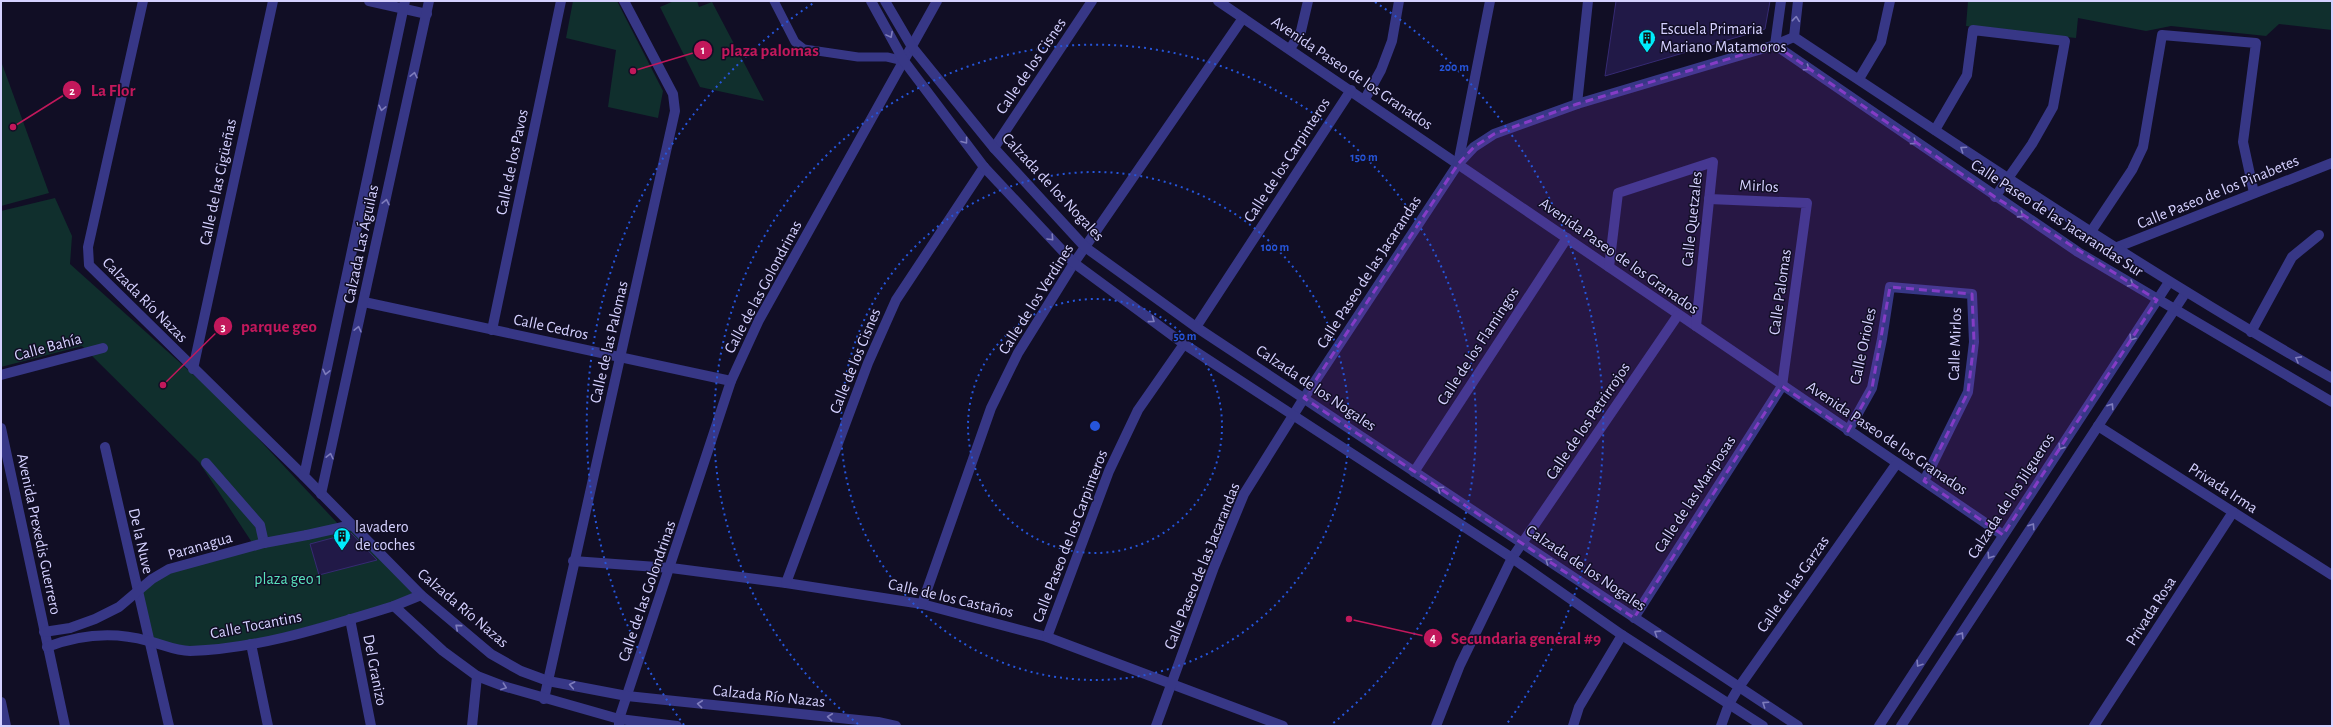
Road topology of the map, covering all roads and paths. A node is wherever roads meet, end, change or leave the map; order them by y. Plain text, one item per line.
1 (142, 1) edge
2 (273, 1) edge
3 (369, 1) edge
4 (429, 1) edge
5 (561, 1) edge
6 (624, 1) edge
7 (774, 1) edge
8 (872, 1) edge
9 (885, 1) edge
10 (938, 1) edge
11 (1092, 1) edge
12 (1218, 1) edge
13 (1308, 1) edge
14 (1399, 1) edge
15 (1490, 1) edge
16 (1588, 1) edge
17 (1781, 1) edge
18 (1798, 1) edge
19 (1890, 1) edge
20 (404, 5) edge
21 (427, 14) junction
22 (1243, 18) junction
23 (1794, 37) junction
24 (1775, 45) junction
25 (912, 47) junction
26 (1290, 49) junction
27 (904, 62) junction
28 (1859, 79) junction
29 (1351, 90) junction
30 (1365, 99) junction
31 (1577, 104) junction
32 (1934, 130) junction
33 (994, 148) junction
34 (2332, 163) edge
35 (1458, 164) junction
36 (984, 167) junction
37 (2008, 179) junction
38 (2254, 194) junction
39 (1995, 197) junction
40 (1709, 198) junction
41 (1808, 203) joint
42 (2090, 233) junction
43 (2318, 235) dead end
44 (1566, 238) junction
45 (1085, 247) junction
46 (2115, 248) junction
47 (1074, 263) junction
48 (1609, 267) junction
49 (2169, 282) junction
50 (2186, 292) junction
51 (1972, 294) joint
52 (2157, 300) junction
53 (364, 302) junction
54 (2174, 310) junction
55 (1678, 315) junction
56 (1696, 326) junction
57 (1196, 327) junction
58 (492, 330) junction
59 (2251, 332) junction
60 (1184, 344) junction
61 (103, 348) dead end
62 (621, 358) junction
63 (193, 369) junction
64 (1, 375) edge
65 (2332, 378) edge
66 (731, 381) junction
67 (1782, 386) junction
68 (1304, 398) junction
69 (2332, 402) edge
70 (1293, 415) junction
71 (2098, 426) junction
72 (1, 428) edge
73 (1848, 431) junction
74 (105, 447) dead end
75 (206, 463) dead end
76 (1897, 463) junction
77 (1414, 472) junction
78 (304, 476) junction
79 (1924, 481) junction
80 (321, 494) junction
81 (2233, 512) junction
82 (352, 525) junction
83 (2003, 536) junction
84 (264, 543) junction
85 (1522, 543) junction
86 (1512, 558) junction
87 (573, 561) junction
88 (671, 568) junction
89 (2332, 575) edge
90 (786, 583) junction
91 (138, 591) junction
92 (421, 595) junction
93 (922, 604) junction
94 (394, 606) junction
95 (1634, 618) junction
96 (350, 619) junction
97 (44, 632) junction
98 (1622, 635) junction
99 (1047, 637) junction
100 (149, 641) junction
101 (251, 644) junction
102 (47, 647) junction
103 (477, 676) junction
104 (548, 681) junction
105 (1171, 685) junction
106 (1739, 687) junction
107 (626, 696) junction
108 (544, 699) junction
109 (1, 702) edge
110 (1729, 704) junction
111 (619, 723) edge
112 (6, 726) edge
113 (65, 726) edge
114 (169, 726) edge
115 (268, 726) edge
116 (371, 726) edge
117 (472, 726) edge
118 (678, 726) edge
119 (896, 726) edge
120 (1156, 726) edge
121 (1283, 726) edge
122 (1436, 726) edge
123 (1573, 726) edge
124 (1721, 726) edge
125 (1763, 726) edge
126 (1798, 726) edge
127 (1879, 726) edge
128 (1901, 726) edge
129 (2094, 726) edge

1 - 63 street, Calzada Río Nazas
2 - 63 street, Calle de las Cigüeñas
3 - 20 street
4 - 21 street, Calzada Las Águilas
5 - 58 street, Calle de los Pavos
6 - 62 street, Calle de las Palomas
7 - 27 lane
8 -> 27 street, Calzada de los Nogales
9 - 25 street, Calzada de los Nogales
10 - 25 street, Calle de las Golondrinas
11 - 33 street, Calle de los Cisnes
12 - 22 street, Avenida Paseo de los Granados
13 - 26 street
14 - 30 street
15 - 35 street
16 - 31 street
17 - 24 street
23 -> 18 street
19 - 28 street
20 - 21 street
20 -> 78 street, Calzada Las Águilas
53 -> 21 street, Calzada Las Águilas
22 - 26 street, Avenida Paseo de los Granados
22 - 45 street, Calle de los Verdines
23 - 24 street, Calle Paseo de las Jacarandas
23 - 28 street, Calle Paseo de las Jacarandas Sur
24 - 31 street, Calle Paseo de las Jacarandas
24 -> 39 street, Calle Paseo de las Jacarandas Sur
25 - 27 street, Calle de las Golondrinas
25 - 33 street, Calzada de los Nogales
26 - 29 street, Avenida Paseo de los Granados
27 -> 36 street, Calzada de los Nogales
27 - 66 street, Calle de las Golondrinas
28 - 32 street, Calle Paseo de las Jacarandas Sur
29 - 30 street, Avenida Paseo de los Granados
29 - 57 street, Calle de los Carpinteros
30 - 35 street, Avenida Paseo de los Granados
31 - 35 street, Calle Paseo de las Jacarandas
37 -> 32 street, Calle Paseo de las Jacarandas Sur
32 - 37 street
33 - 45 street, Calzada de los Nogales
34 - 38 street, Calle Paseo de los Pinabetes
35 - 44 street, Avenida Paseo de los Granados
35 - 68 street, Calle Paseo de las Jacarandas
36 -> 47 street, Calzada de los Nogales
36 - 90 street, Calle de los Cisnes
37 - 39 street
37 - 42 street, Calle Paseo de las Jacarandas Sur
38 - 42 street
38 - 46 street, Calle Paseo de los Pinabetes
39 -> 52 street, Calle Paseo de las Jacarandas Sur
40 - 41 street, Mirlos
40 - 48 street, Calle Quetzales
40 - 56 street, Calle Quetzales
41 - 67 street, Calle Palomas
42 - 46 street, Calle Paseo de las Jacarandas Sur
43 - 59 street
44 - 48 street, Avenida Paseo de los Granados
44 - 77 street, Calle de los Flamingos
45 - 47 street, Calle de los Verdines
45 - 57 street, Calzada de los Nogales
46 - 49 street, Calle Paseo de las Jacarandas Sur
47 -> 60 street, Calzada de los Nogales
47 - 93 street, Calle de los Verdines
48 - 55 street, Avenida Paseo de los Granados
49 - 50 street, Calle Paseo de las Jacarandas Sur
49 - 52 street, Calzada de los Jilgueros
50 - 54 street
50 - 59 street, Calle Paseo de las Jacarandas Sur
51 - 73 street, Calle Orioles
51 - 79 street, Calle Mirlos
52 - 54 street, Calle Paseo de las Jacarandas Sur
52 -> 83 street, Calzada de los Jilgueros
53 - 58 street, Calle Cedros
80 -> 53 street, Calzada Las Águilas
54 - 69 street, Calle Paseo de las Jacarandas Sur
71 -> 54 street
55 - 56 street, Avenida Paseo de los Granados
55 - 85 street, Calle de los Petrirrojos
56 - 67 street, Avenida Paseo de los Granados
57 - 68 street, Calzada de los Nogales
58 - 62 street, Calle Cedros
65 -> 59 street, Calle Paseo de las Jacarandas Sur
60 - 70 street, Calzada de los Nogales
60 - 99 street, Calle Paseo de los Carpinteros
61 - 64 street, Calle Bahía
62 - 66 street, Calle Cedros
62 - 87 street, Calle de las Palomas
63 - 78 street, Calzada Río Nazas
66 - 88 street, Calle de las Golondrinas
67 - 73 street, Avenida Paseo de los Granados
67 - 95 street, Calle de las Mariposas
68 - 70 street, Calle Paseo de las Jacarandas
68 - 77 street, Calzada de los Nogales
70 - 86 street, Calzada de los Nogales
70 - 105 street, Calle Paseo de las Jacarandas
71 - 81 street, Privada Irma
128 -> 71 street
72 - 97 street, Avenida Prexedis Guerrero
73 - 76 street, Avenida Paseo de los Granados
74 - 91 street, De la Nuve
75 - 84 street
76 - 79 street, Avenida Paseo de los Granados
76 - 106 street, Calle de las Garzas
85 -> 77 street, Calzada de los Nogales
78 - 80 street, Calzada Río Nazas
79 - 83 street, Avenida Paseo de los Granados
80 - 82 street, Calzada Río Nazas
81 - 89 street, Privada Irma
81 - 129 street, Privada Rosa
82 - 84 street, Paranagua
82 - 92 street, Calzada Río Nazas
83 -> 127 street, Calzada de los Jilgueros
84 - 91 street, Paranagua
85 - 86 street, Calle de los Petrirrojos
95 -> 85 street, Calzada de los Nogales
86 - 98 street, Calzada de los Nogales
86 - 122 street, Calle de los Petrirrojos
87 - 88 street, Calle de los Castaños
87 - 104 street, Calle de las Palomas
88 - 90 street, Calle de los Castaños
88 - 107 street, Calle de las Golondrinas
90 - 93 street, Calle de los Castaños
91 - 97 street, Paranagua
91 - 100 street, De la Nuve
92 - 94 street, Calle Tocantins
104 -> 92 street, Calzada Río Nazas
93 - 99 street, Calle de los Castaños
94 - 96 street, Calle Tocantins
94 - 103 street
106 -> 95 street, Calzada de los Nogales
96 - 101 street, Calle Tocantins
96 - 116 street, Del Granizo
97 - 102 street, Avenida Prexedis Guerrero
98 - 110 street, Calzada de los Nogales
98 - 123 street
99 - 105 street, Calle de los Castaños
100 - 101 street, Calle Tocantins
100 - 102 street, Calle Tocantins
100 - 114 street, De la Nuve
101 - 115 street
102 - 113 street, Avenida Prexedis Guerrero
103 -> 108 street
103 - 117 street
107 -> 104 street, Calzada Río Nazas
104 - 108 street, Calle de las Palomas
105 - 120 street, Calle Paseo de las Jacarandas
105 - 121 street, Calle de los Castaños
106 - 110 street, Calle de las Garzas
126 -> 106 street, Calzada de los Nogales
107 - 111 street, Calle de las Golondrinas
119 -> 107 street, Calzada Río Nazas
108 - 111 street
109 - 112 street
110 - 124 street, Calle de las Garzas
110 - 125 street, Calzada de los Nogales
111 - 118 street

